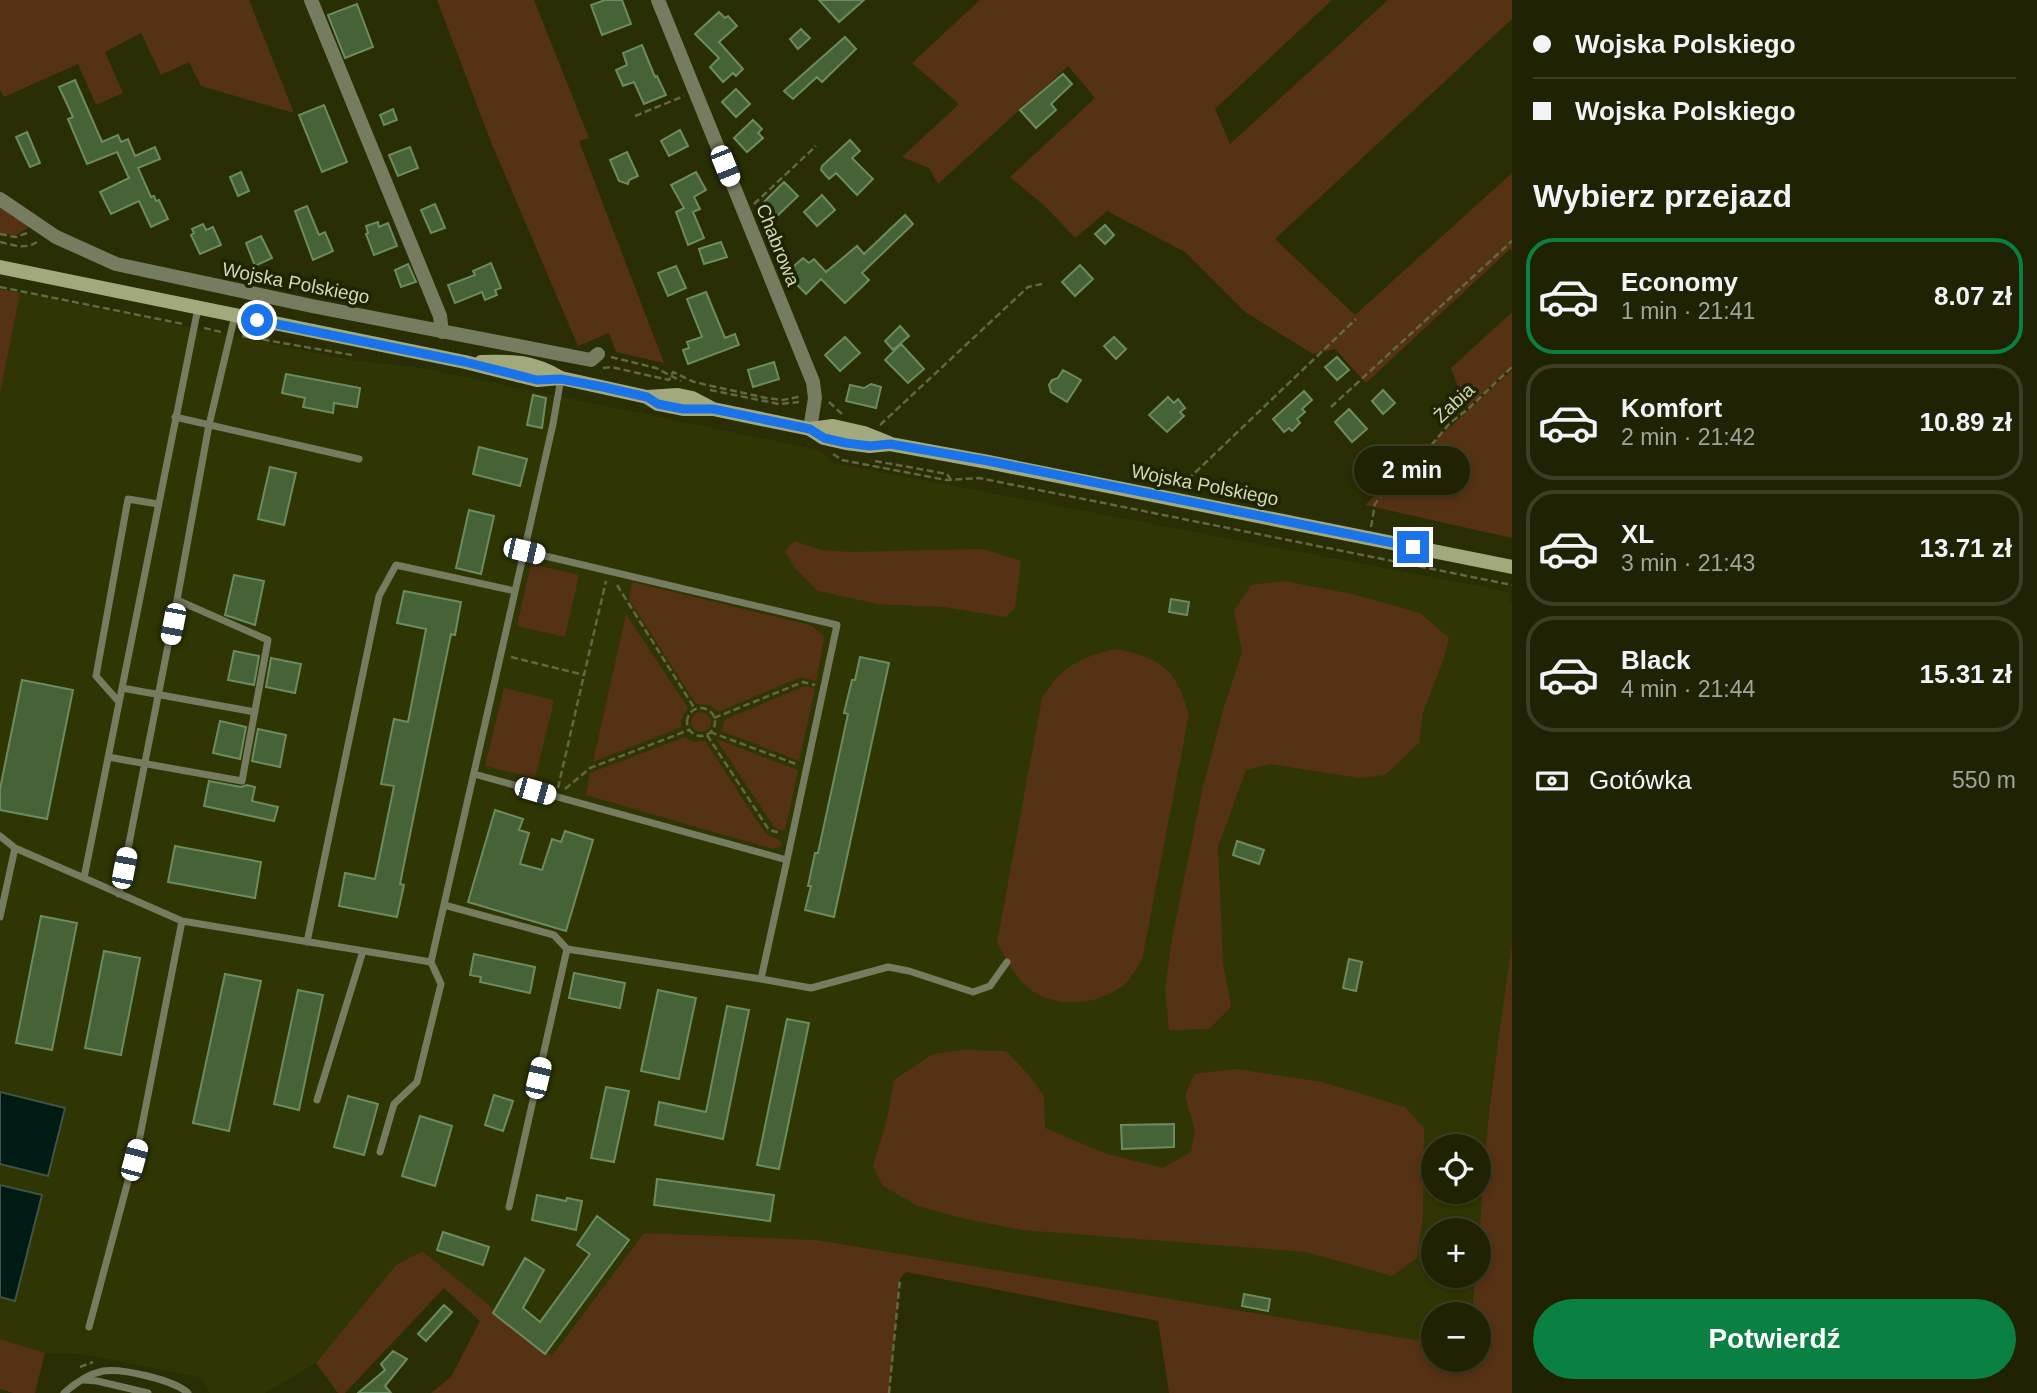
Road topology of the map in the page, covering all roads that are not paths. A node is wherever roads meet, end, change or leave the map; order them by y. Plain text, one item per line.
1 (310, 0) edge
2 (658, 0) edge
3 (0, 199) edge
4 (0, 267) edge
5 (198, 308) junction
6 (235, 315) junction
7 (442, 331) junction
8 (598, 354) dead end
9 (561, 379) junction
10 (176, 417) junction
11 (209, 425) junction
12 (810, 429) junction
13 (359, 459) dead end
14 (158, 504) junction
15 (524, 551) junction
16 (1512, 567) edge
17 (515, 591) junction
18 (177, 600) junction
19 (122, 688) junction
20 (158, 695) junction
21 (119, 702) junction
22 (255, 712) junction
23 (108, 757) junction
24 (144, 765) junction
25 (474, 774) junction
26 (0, 836) edge
27 (15, 848) junction
28 (787, 860) junction
29 (84, 878) junction
30 (119, 894) junction
31 (444, 905) junction
32 (0, 917) edge
33 (182, 921) junction
34 (307, 942) junction
35 (567, 949) junction
36 (363, 951) junction
37 (431, 962) junction
38 (1007, 962) dead end
39 (761, 979) junction
40 (317, 1100) dead end
41 (380, 1152) dead end
42 (509, 1207) dead end
43 (89, 1327) dead end
44 (80, 1381) junction
45 (64, 1393) edge
46 (148, 1393) edge
47 (188, 1393) edge

1 - 7 street
2 - 12 street, Chabrowa
3 - 7 street, Wojska Polskiego
4 - 5 main road, Wojska Polskiego
5 - 6 main road, Wojska Polskiego
5 - 10 lane
6 - 9 main road, Wojska Polskiego
6 - 11 lane
7 - 8 street, Wojska Polskiego
9 - 12 main road, Wojska Polskiego
9 - 15 lane
10 - 11 lane
10 - 14 lane
11 - 13 lane
11 - 18 lane
12 - 16 main road, Wojska Polskiego
14 - 19 lane
14 - 21 lane
15 - 17 lane
15 - 28 lane
17 - 25 lane
17 - 34 lane
18 - 20 lane
18 - 22 lane
19 - 20 lane
19 - 21 lane
20 - 22 lane
20 - 24 lane
21 - 23 lane
22 - 24 lane
23 - 24 lane
23 - 29 lane
24 - 30 lane
25 - 28 lane
25 - 31 lane
26 - 27 lane
27 - 29 lane
27 - 32 lane
28 - 39 lane
29 - 30 lane
30 - 33 lane
31 - 35 lane
31 - 37 lane
33 - 34 lane
33 - 43 lane
34 - 36 lane
35 - 39 lane
35 - 42 lane
36 - 37 lane
36 - 40 lane
37 - 41 lane
38 - 39 lane
44 - 45 lane
44 - 46 lane
44 - 47 lane

